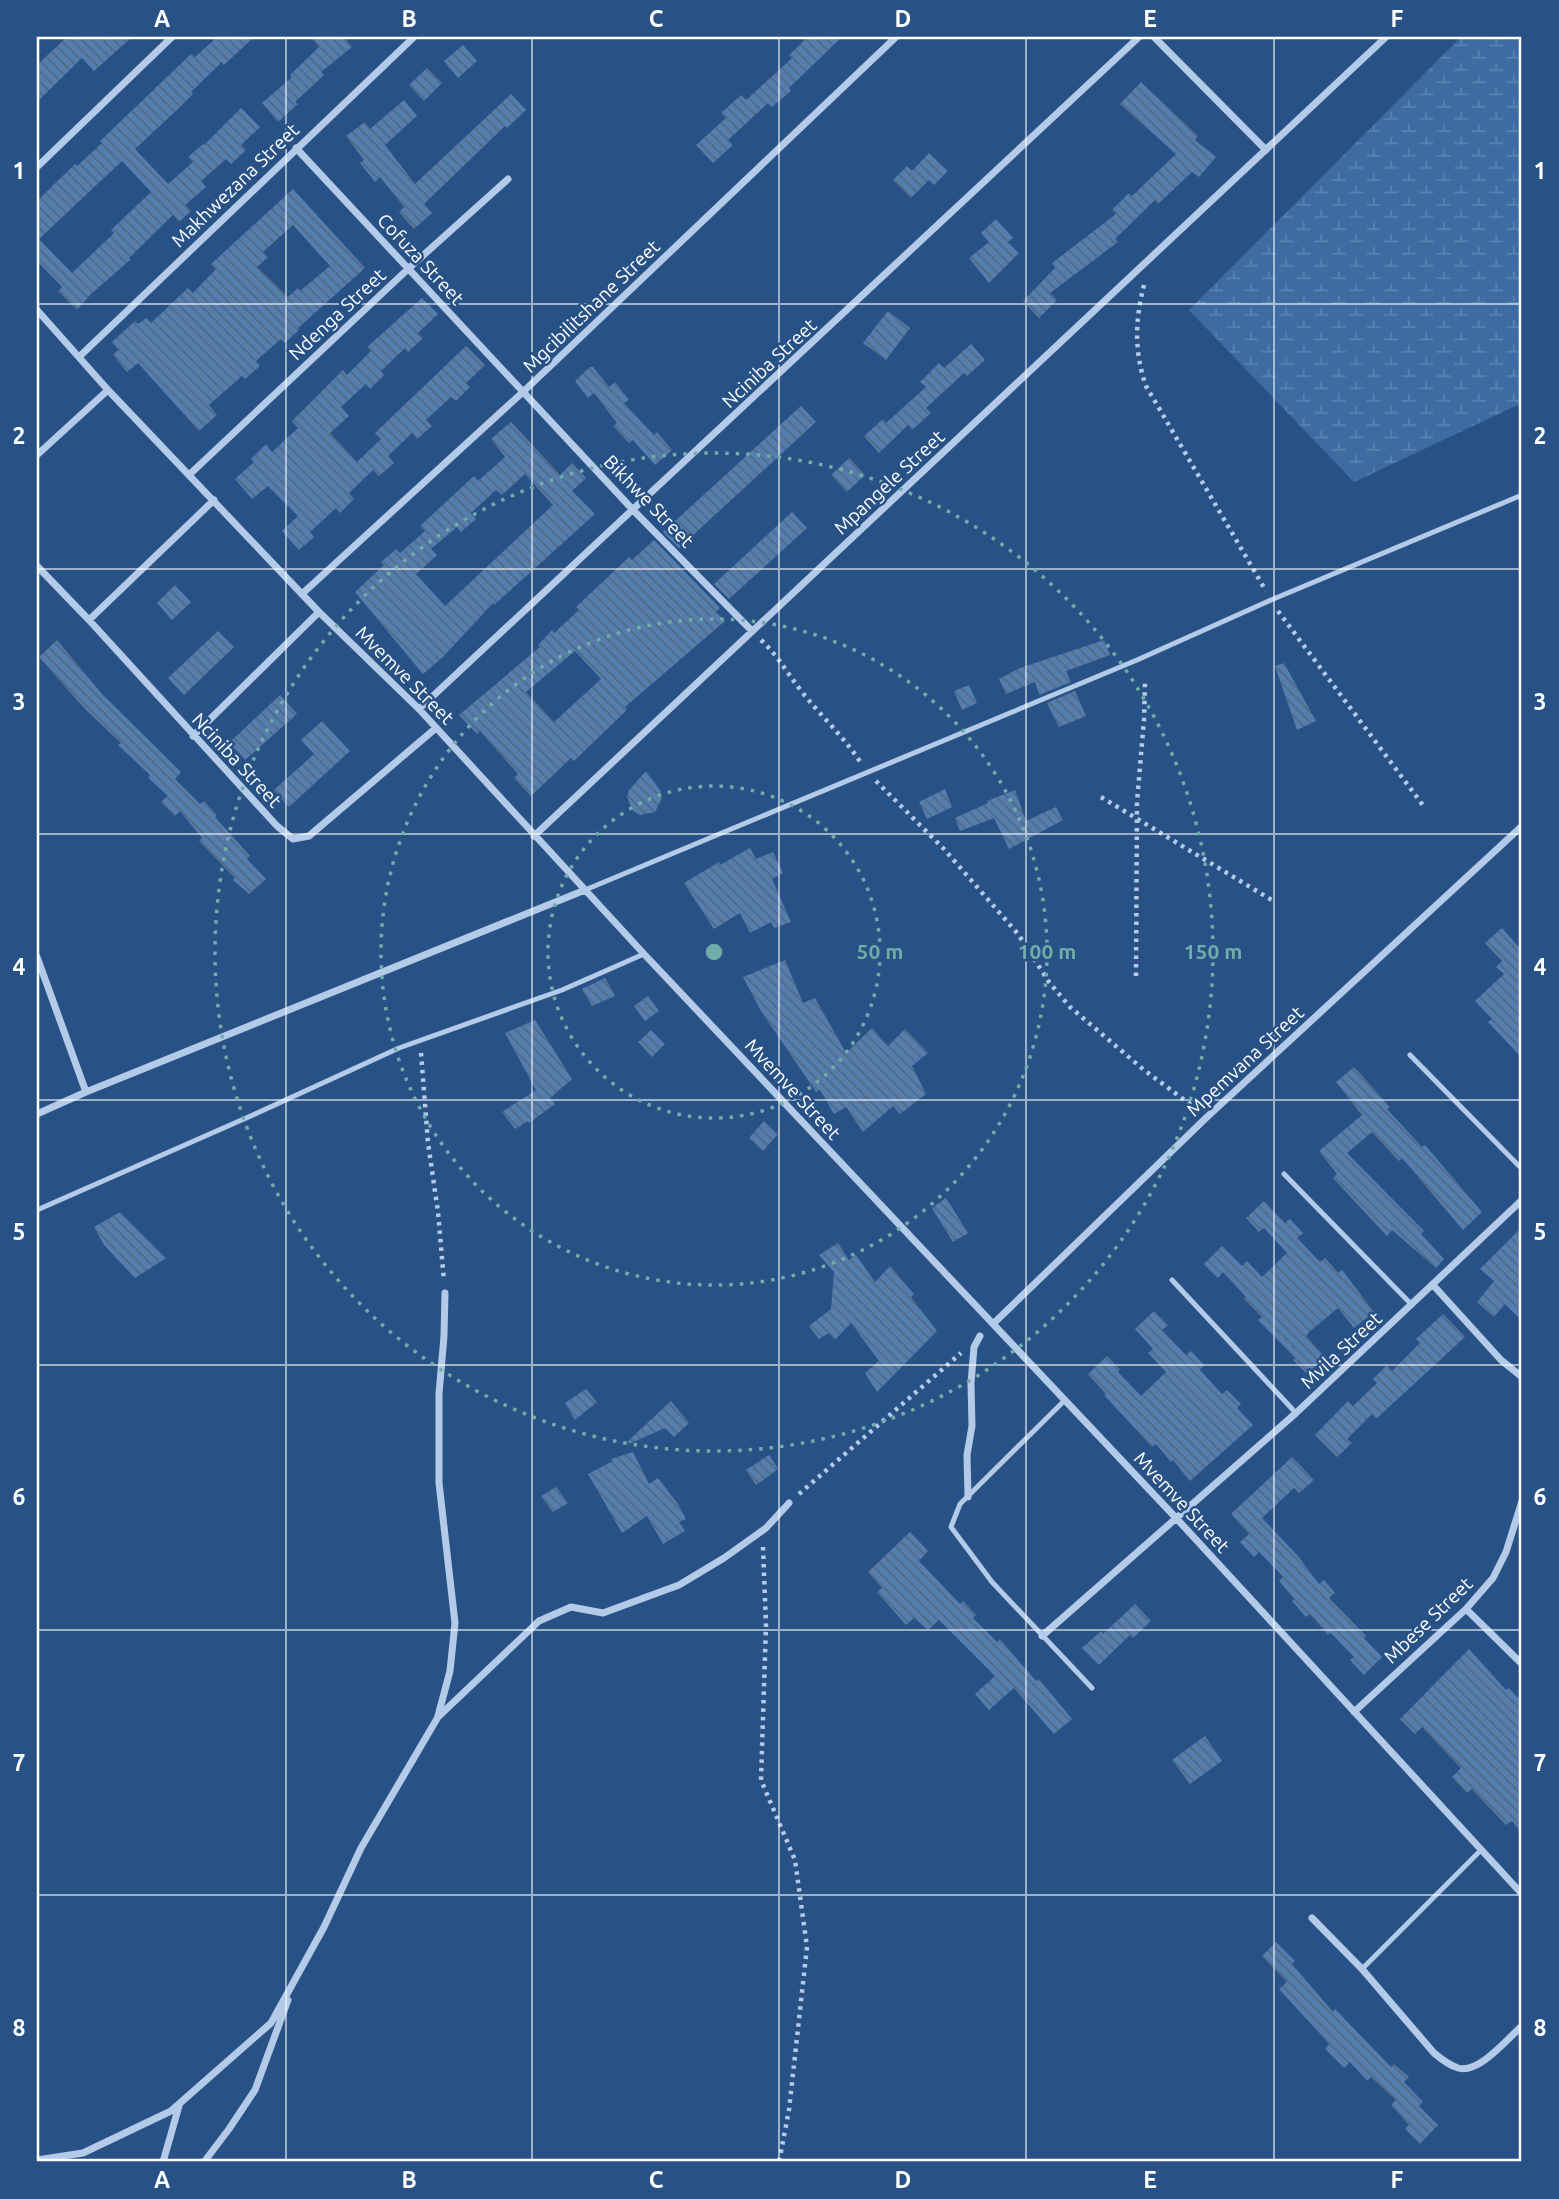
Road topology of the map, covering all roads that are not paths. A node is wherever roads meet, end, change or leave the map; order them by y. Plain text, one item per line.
1 (173, 37) edge
2 (414, 37) edge
3 (896, 37) edge
4 (1139, 37) edge
5 (1154, 37) edge
6 (1386, 37) edge
7 (296, 148) junction
8 (1266, 150) junction
9 (37, 167) edge
10 (508, 179) dead end
11 (408, 270) junction
12 (37, 310) edge
13 (80, 356) junction
14 (108, 390) junction
15 (524, 391) junction
16 (37, 455) edge
17 (190, 474) junction
18 (1522, 495) edge
19 (214, 500) junction
20 (634, 511) junction
21 (37, 566) edge
22 (303, 593) junction
23 (319, 611) junction
24 (89, 620) junction
25 (752, 631) junction
26 (419, 709) junction
27 (436, 728) junction
28 (193, 736) junction
29 (1522, 826) edge
30 (534, 836) junction
31 (585, 890) junction
32 (644, 954) junction
33 (37, 957) edge
34 (1410, 1055) dead end
35 (86, 1092) junction
36 (37, 1114) edge
37 (1522, 1169) edge
38 (1284, 1174) dead end
39 (1522, 1200) edge
40 (37, 1210) edge
41 (1172, 1280) dead end
42 (1433, 1285) junction
43 (445, 1293) road end
44 (1412, 1305) junction
45 (994, 1323) junction
46 (980, 1336) road end
47 (1522, 1377) edge
48 (1064, 1401) junction
49 (1296, 1413) junction
50 (968, 1497) junction
51 (1522, 1502) edge
52 (789, 1503) road end
53 (1177, 1519) junction
54 (1466, 1608) junction
55 (1042, 1636) junction
56 (1522, 1664) edge
57 (1092, 1688) dead end
58 (1354, 1712) junction
59 (438, 1717) junction
60 (1481, 1850) junction
61 (1522, 1894) edge
62 (1311, 1918) dead end
63 (1362, 1969) junction
64 (290, 1991) junction
65 (1522, 2026) edge
66 (179, 2105) junction
67 (37, 2160) edge
68 (163, 2162) edge
69 (204, 2162) edge

1 - 9 street
2 - 7 street, Makhwezana Street
3 - 15 street, Mgcibilitshane Street
4 - 20 street, Nciniba Street
5 - 8 street
6 - 8 street, Mpangele Street
7 - 11 street, Cofuza Street
7 - 13 street, Makhwezana Street
8 - 25 street, Mpangele Street
10 - 11 street, Ndenga Street
11 - 15 street, Cofuza Street
11 - 17 street, Ndenga Street
12 - 13 street, Mvemve Street
13 - 14 street, Mvemve Street
14 - 16 street
14 - 17 street, Mvemve Street
15 - 20 street, Bikhwe Street
15 - 22 street, Mgcibilitshane Street
17 - 19 street, Mvemve Street
18 - 31 lane
19 - 22 street, Mvemve Street
19 - 24 street
20 - 25 street, Bikhwe Street
20 - 26 street, Nciniba Street
21 - 24 street, Nciniba Street
22 - 23 street, Mvemve Street
23 - 26 street, Mvemve Street
23 - 28 street
24 - 28 street, Nciniba Street
25 - 30 street, Mpangele Street
26 - 27 street, Mvemve Street
27 - 28 street, Nciniba Street
27 - 30 street, Mvemve Street
29 - 45 street, Mpemvana Street
30 - 31 street, Mvemve Street
31 - 32 street, Mvemve Street
31 - 35 street
32 - 40 lane
32 - 45 street, Mvemve Street
33 - 35 street
34 - 37 lane
35 - 36 street
38 - 44 lane
39 - 42 street, Mvila Street
41 - 49 lane
42 - 44 street, Mvila Street
42 - 47 street
43 - 59 street
44 - 49 street, Mvila Street
45 - 48 street, Mvemve Street
46 - 50 street
48 - 50 lane
48 - 53 street, Mvemve Street
49 - 53 street, Mvila Street
50 - 55 lane
51 - 54 street, Mbese Street
52 - 59 street
53 - 55 street, Mvila Street
53 - 58 street, Mvemve Street
54 - 56 street
54 - 58 street, Mbese Street
55 - 57 lane
58 - 60 street, Mvemve Street
59 - 64 street
60 - 61 street, Mvemve Street
60 - 63 lane
62 - 63 street
63 - 65 street
64 - 66 street
64 - 69 street
66 - 67 street
66 - 68 street

